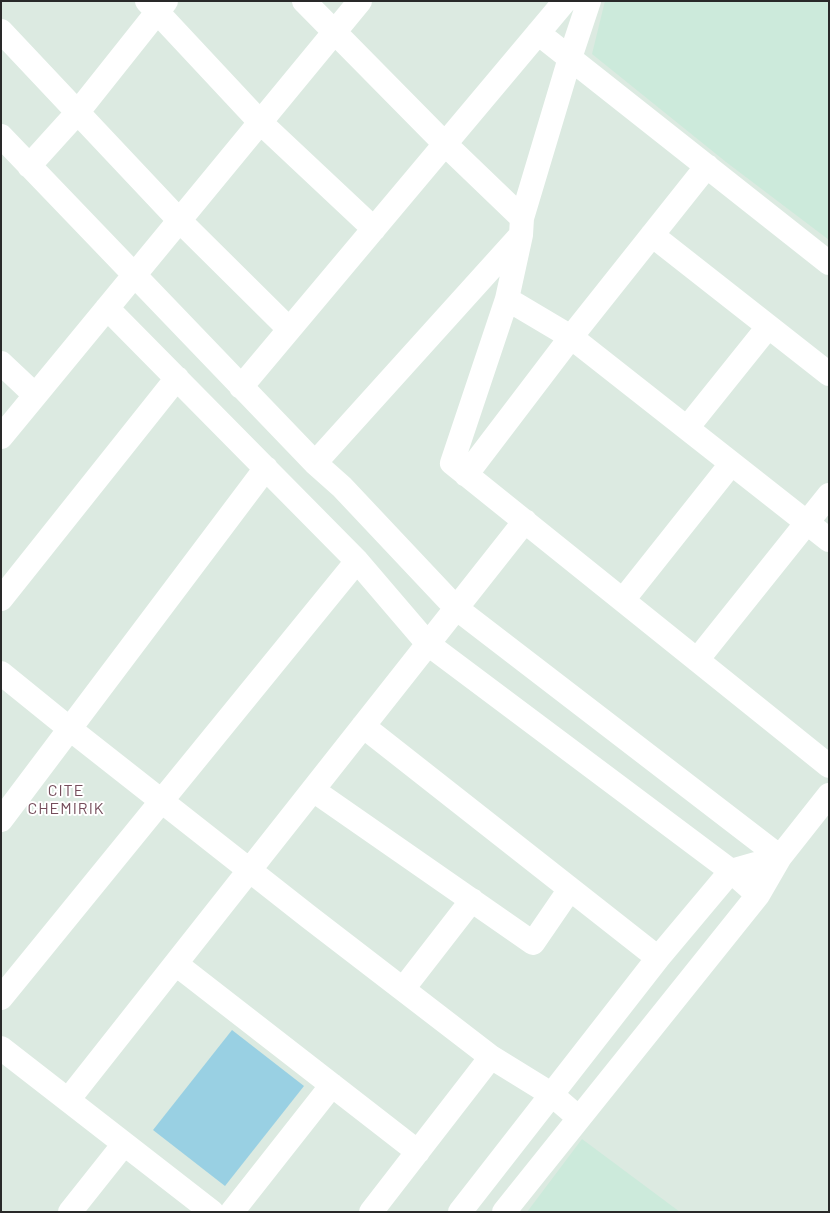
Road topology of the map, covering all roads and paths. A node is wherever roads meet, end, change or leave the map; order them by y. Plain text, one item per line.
1 (304, 1) edge
2 (360, 1) edge
3 (565, 1) edge
4 (589, 1) edge
5 (157, 5) edge
6 (1, 32) edge
7 (334, 32) junction
8 (538, 33) junction
9 (570, 58) junction
10 (77, 113) junction
11 (260, 122) junction
12 (1, 136) edge
13 (445, 144) junction
14 (29, 166) junction
15 (707, 166) junction
16 (179, 220) junction
17 (522, 226) junction
18 (374, 229) junction
19 (652, 235) junction
20 (829, 262) edge
21 (134, 275) junction
22 (507, 298) junction
23 (107, 308) junction
24 (768, 327) junction
25 (289, 329) junction
26 (571, 337) junction
27 (1, 363) edge
28 (829, 374) edge
29 (176, 378) junction
30 (241, 387) junction
31 (35, 395) junction
32 (687, 428) junction
33 (1, 437) edge
34 (315, 463) junction
35 (731, 464) junction
36 (266, 468) junction
37 (466, 475) junction
38 (829, 495) edge
39 (525, 522) junction
40 (807, 523) junction
41 (829, 540) edge
42 (357, 561) junction
43 (1, 599) edge
44 (623, 600) junction
45 (456, 608) junction
46 (428, 644) junction
47 (697, 660) junction
48 (1, 673) edge
49 (363, 726) junction
50 (70, 729) junction
51 (829, 766) edge
52 (313, 790) junction
53 (829, 795) edge
54 (162, 801) junction
55 (1, 820) edge
56 (780, 856) junction
57 (250, 870) junction
58 (731, 871) junction
59 (570, 889) junction
60 (758, 895) junction
61 (472, 900) junction
62 (658, 958) junction
63 (176, 964) junction
64 (403, 990) junction
65 (1, 998) edge
66 (1, 1048) edge
67 (491, 1057) junction
68 (332, 1086) junction
69 (551, 1094) junction
70 (68, 1100) junction
71 (579, 1118) junction
72 (124, 1144) junction
73 (418, 1152) junction
74 (70, 1212) edge
75 (212, 1212) edge
76 (232, 1212) edge
77 (372, 1212) edge
78 (460, 1212) edge
79 (504, 1212) edge

1 - 7 street
2 - 7 street
3 - 8 street
4 - 9 street
5 - 10 street
5 - 11 street
6 - 10 street
7 - 11 street
7 - 13 street
8 - 9 street
8 - 13 street
9 - 15 street
9 - 17 street
10 - 14 street
10 - 16 street
11 - 16 street
11 - 18 street
12 - 14 street
13 - 17 street
13 - 18 street
14 - 21 street
15 - 19 street
15 - 20 street
16 - 21 street
16 - 25 street
17 - 22 street
17 - 34 street
18 - 25 street
19 - 24 street
19 - 26 street
21 - 23 street
21 - 30 street
22 - 26 street
22 - 37 street
23 - 29 street
23 - 31 street
24 - 28 street
24 - 32 street
25 - 30 street
26 - 32 street
26 - 37 street
27 - 31 street
29 - 36 street
29 - 43 street
30 - 34 street
31 - 33 street
32 - 35 street
34 - 45 street
35 - 40 street
35 - 44 street
36 - 42 street
36 - 50 street
37 - 39 street
38 - 40 street
39 - 44 street
39 - 45 street
40 - 41 street
40 - 47 street
42 - 46 street
42 - 54 street
44 - 47 street
45 - 46 street
45 - 56 street
46 - 49 street
46 - 58 street
47 - 51 street
48 - 50 street
49 - 52 street
49 - 59 street
50 - 54 street
50 - 55 street
52 - 57 street
52 - 61 street
53 - 56 street
54 - 57 street
54 - 65 street
56 - 58 street
56 - 60 street
57 - 63 street
57 - 64 street
58 - 60 street
58 - 62 street
59 - 61 street
59 - 62 street
60 - 71 street
61 - 64 street
62 - 69 street
63 - 68 street
63 - 70 street
64 - 67 street
66 - 70 street
67 - 69 street
67 - 73 street
68 - 73 street
68 - 76 street
69 - 71 street
69 - 78 street
70 - 72 street
71 - 79 street
72 - 74 street
72 - 75 street
73 - 77 street

